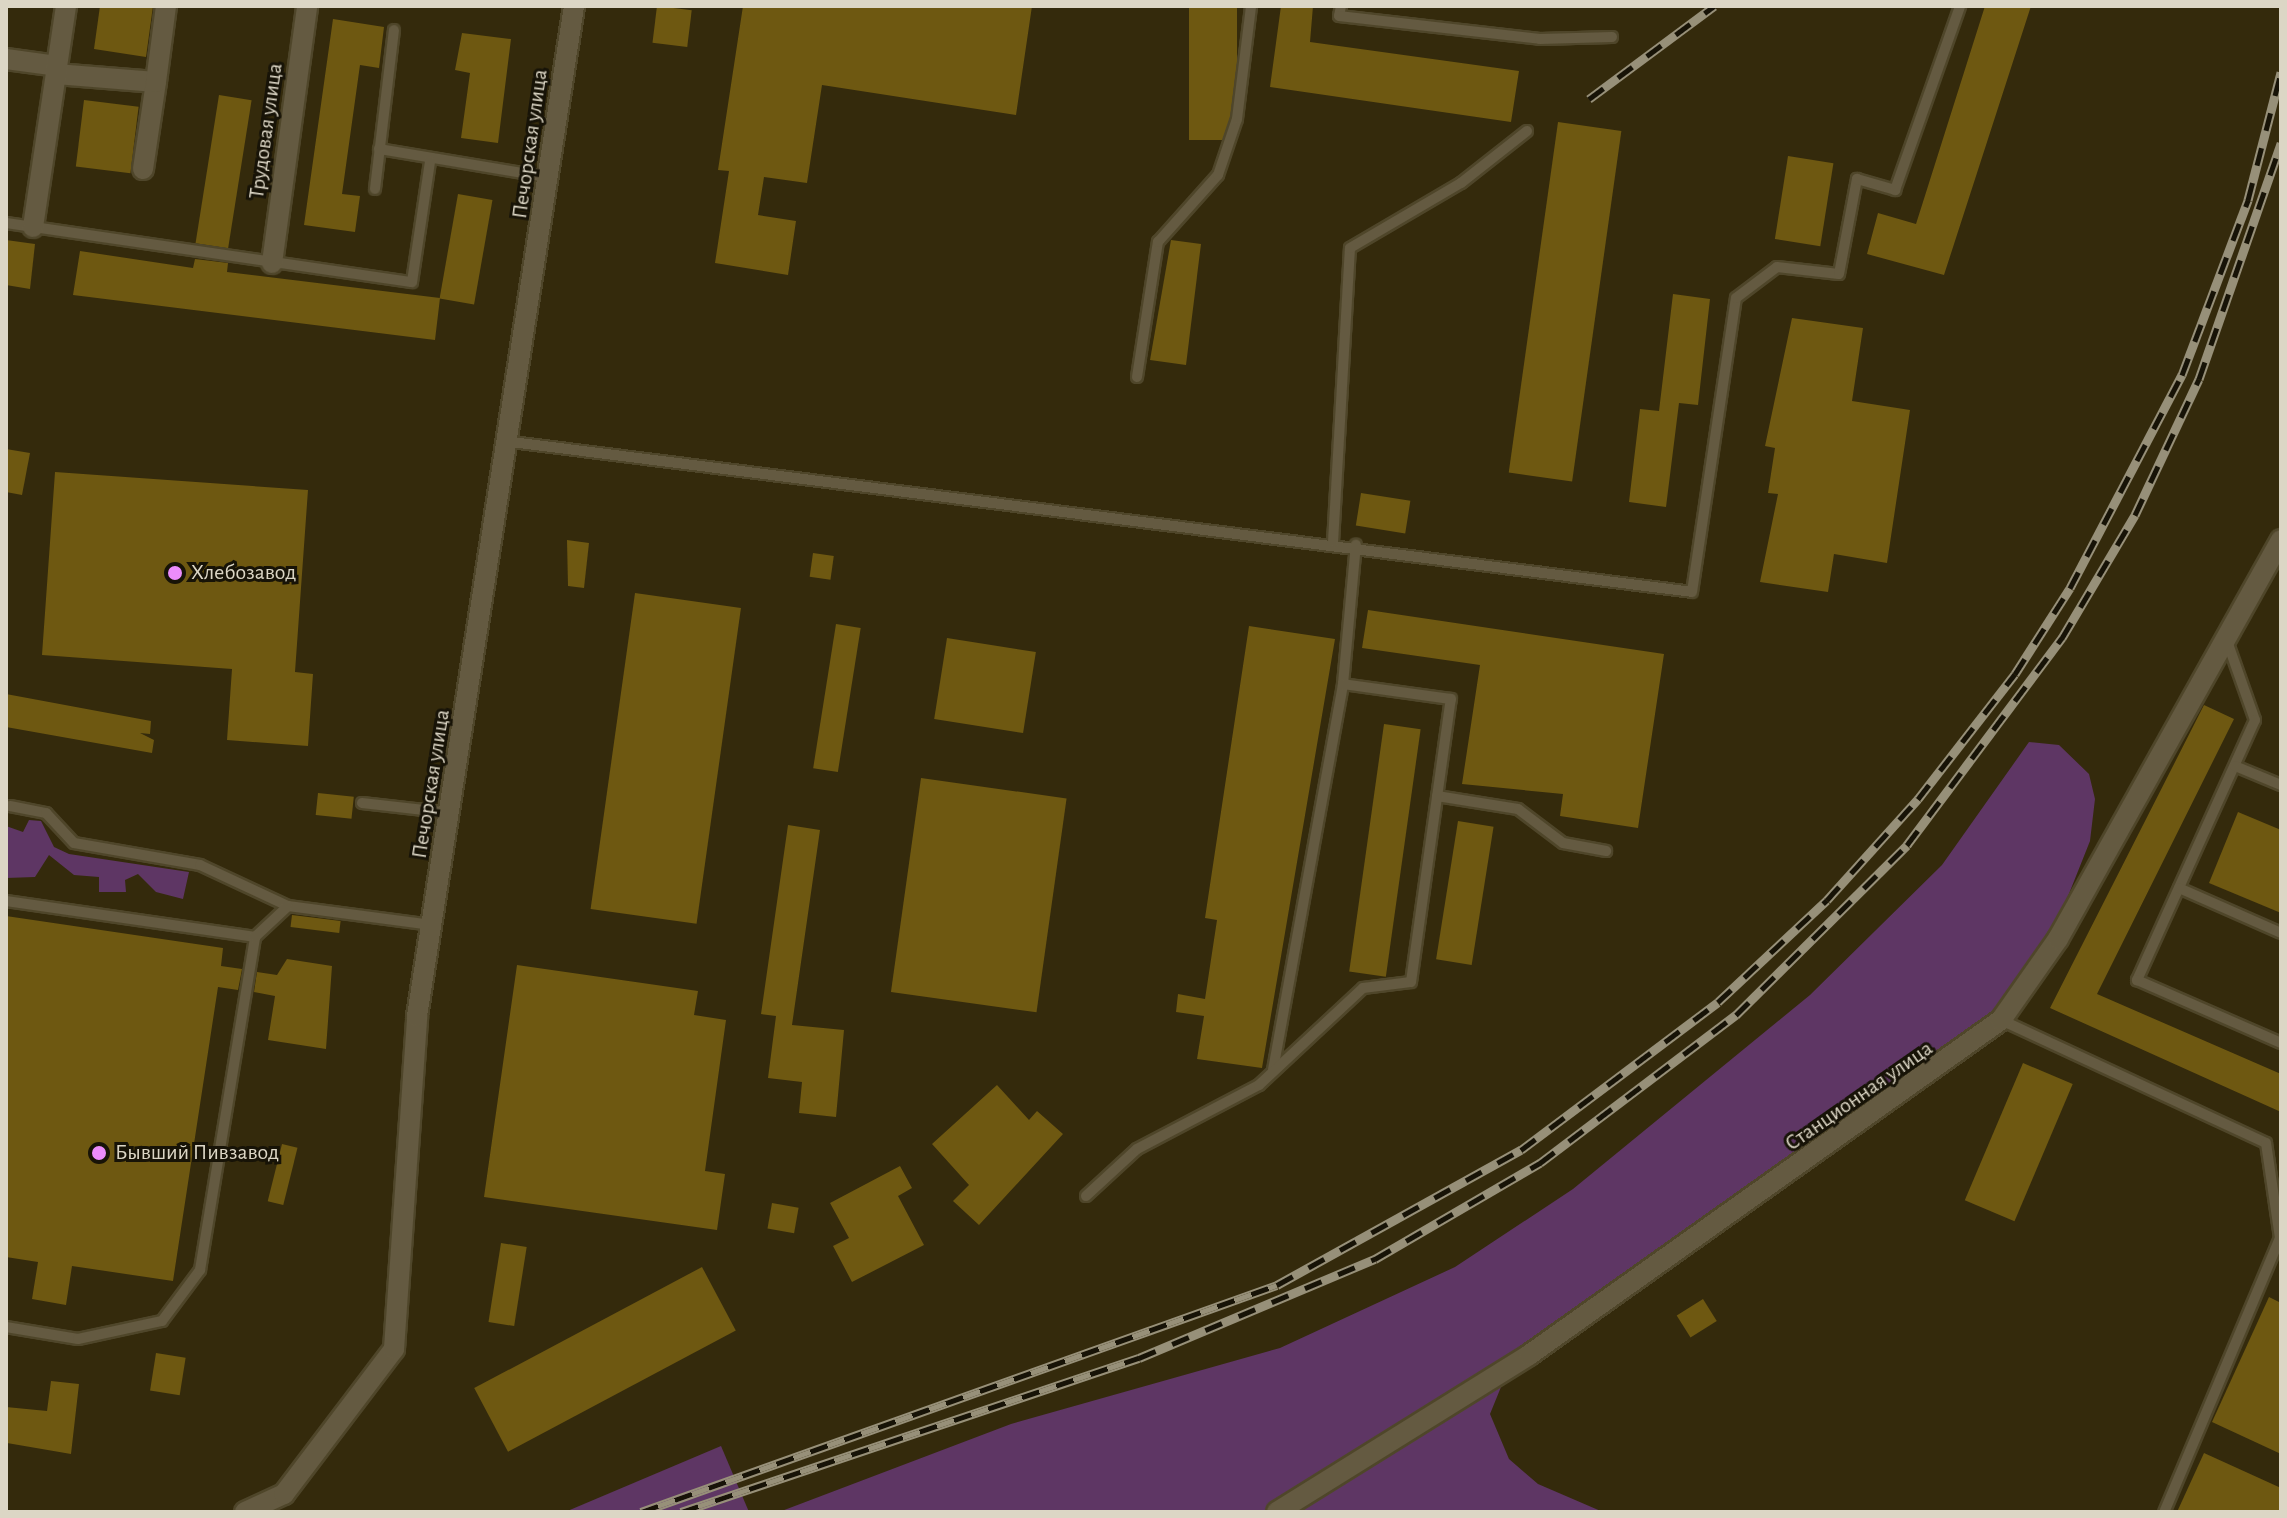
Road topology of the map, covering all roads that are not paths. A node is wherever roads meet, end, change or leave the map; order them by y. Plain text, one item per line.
1 (66, 6) edge
2 (166, 6) edge
3 (307, 6) edge
4 (574, 6) edge
5 (1251, 6) edge
6 (1341, 6) edge
7 (1960, 6) edge
8 (394, 30) dead end
9 (1612, 37) dead end
10 (6, 59) edge
11 (57, 70) junction
12 (156, 82) junction
13 (1527, 131) dead end
14 (379, 149) junction
15 (430, 161) junction
16 (143, 169) dead end
17 (549, 177) junction
18 (375, 189) dead end
19 (6, 223) edge
20 (33, 227) junction
21 (272, 263) junction
22 (1137, 377) dead end
23 (512, 442) junction
24 (2281, 540) edge
25 (1333, 542) junction
26 (1356, 545) junction
27 (2226, 639) junction
28 (1343, 684) junction
29 (2235, 766) junction
30 (2281, 785) edge
31 (1437, 796) junction
32 (362, 803) dead end
33 (10, 806) dead end
34 (450, 813) junction
35 (1606, 851) dead end
36 (2179, 888) junction
37 (6, 901) edge
38 (288, 906) junction
39 (432, 925) junction
40 (2281, 933) edge
41 (255, 937) junction
42 (2001, 1020) junction
43 (2281, 1043) edge
44 (1273, 1070) junction
45 (1086, 1196) dead end
46 (6, 1327) edge
47 (245, 1512) edge
48 (1277, 1512) edge
49 (2164, 1512) edge

1 - 11 street
2 - 12 street
3 - 21 street, Трудовая улица
4 - 17 street, Печорская улица
5 - 22 lane
6 - 9 lane
7 - 26 lane
8 - 14 lane
10 - 11 street
11 - 12 street
11 - 20 street
12 - 16 street
13 - 25 lane
14 - 15 lane
14 - 18 lane
15 - 17 lane
15 - 21 lane
17 - 23 street, Печорская улица
19 - 20 lane
20 - 21 lane
23 - 25 lane
23 - 34 street, Печорская улица
24 - 27 street, Станционная улица
25 - 26 lane
26 - 28 lane
27 - 29 lane
27 - 42 street, Станционная улица
28 - 31 lane
28 - 44 lane
29 - 30 lane
29 - 36 lane
31 - 35 lane
31 - 44 lane
32 - 34 lane
33 - 38 lane
34 - 39 street, Печорская улица
36 - 40 lane
36 - 43 lane
37 - 41 lane
38 - 39 lane
38 - 41 lane
39 - 47 street, Печорская улица
41 - 46 lane
42 - 48 street, Станционная улица
42 - 49 lane
44 - 45 lane

